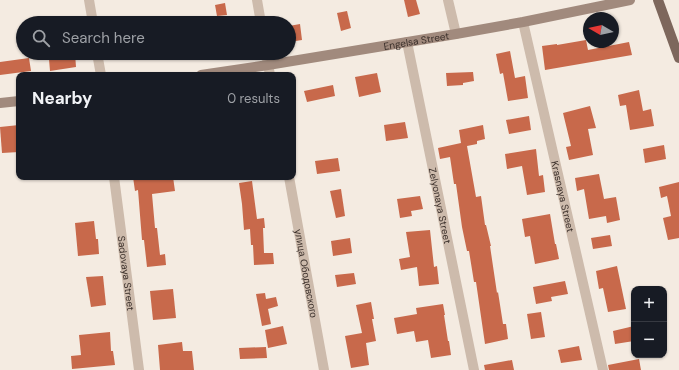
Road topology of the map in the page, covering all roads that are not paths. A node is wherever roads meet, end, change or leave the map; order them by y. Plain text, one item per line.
1 (89, 0) edge
2 (257, 0) edge
3 (448, 0) edge
4 (630, 0) edge
5 (658, 0) edge
6 (92, 16) edge
7 (260, 16) edge
8 (523, 22) junction
9 (456, 34) junction
10 (407, 42) junction
11 (679, 58) edge
12 (98, 60) edge
13 (267, 60) edge
14 (269, 70) edge
15 (100, 72) edge
16 (242, 72) edge
17 (16, 101) edge
18 (0, 103) edge
19 (114, 180) edge
20 (289, 180) edge
21 (139, 370) edge
22 (324, 370) edge
23 (474, 370) edge
24 (604, 370) edge

1 - 6 street
2 - 7 street
3 - 9 street
4 - 8 street, Engelsa Street
5 - 11 main road
8 - 9 street, Engelsa Street
8 - 24 street, Krasnaya Street
9 - 10 street, Engelsa Street
10 - 14 street, Engelsa Street
10 - 23 street, Zelyonaya Street
12 - 15 street
13 - 14 street
14 - 16 street, Engelsa Street
17 - 18 street
19 - 21 street, Sadovaya Street
20 - 22 street, улица Ободовского

